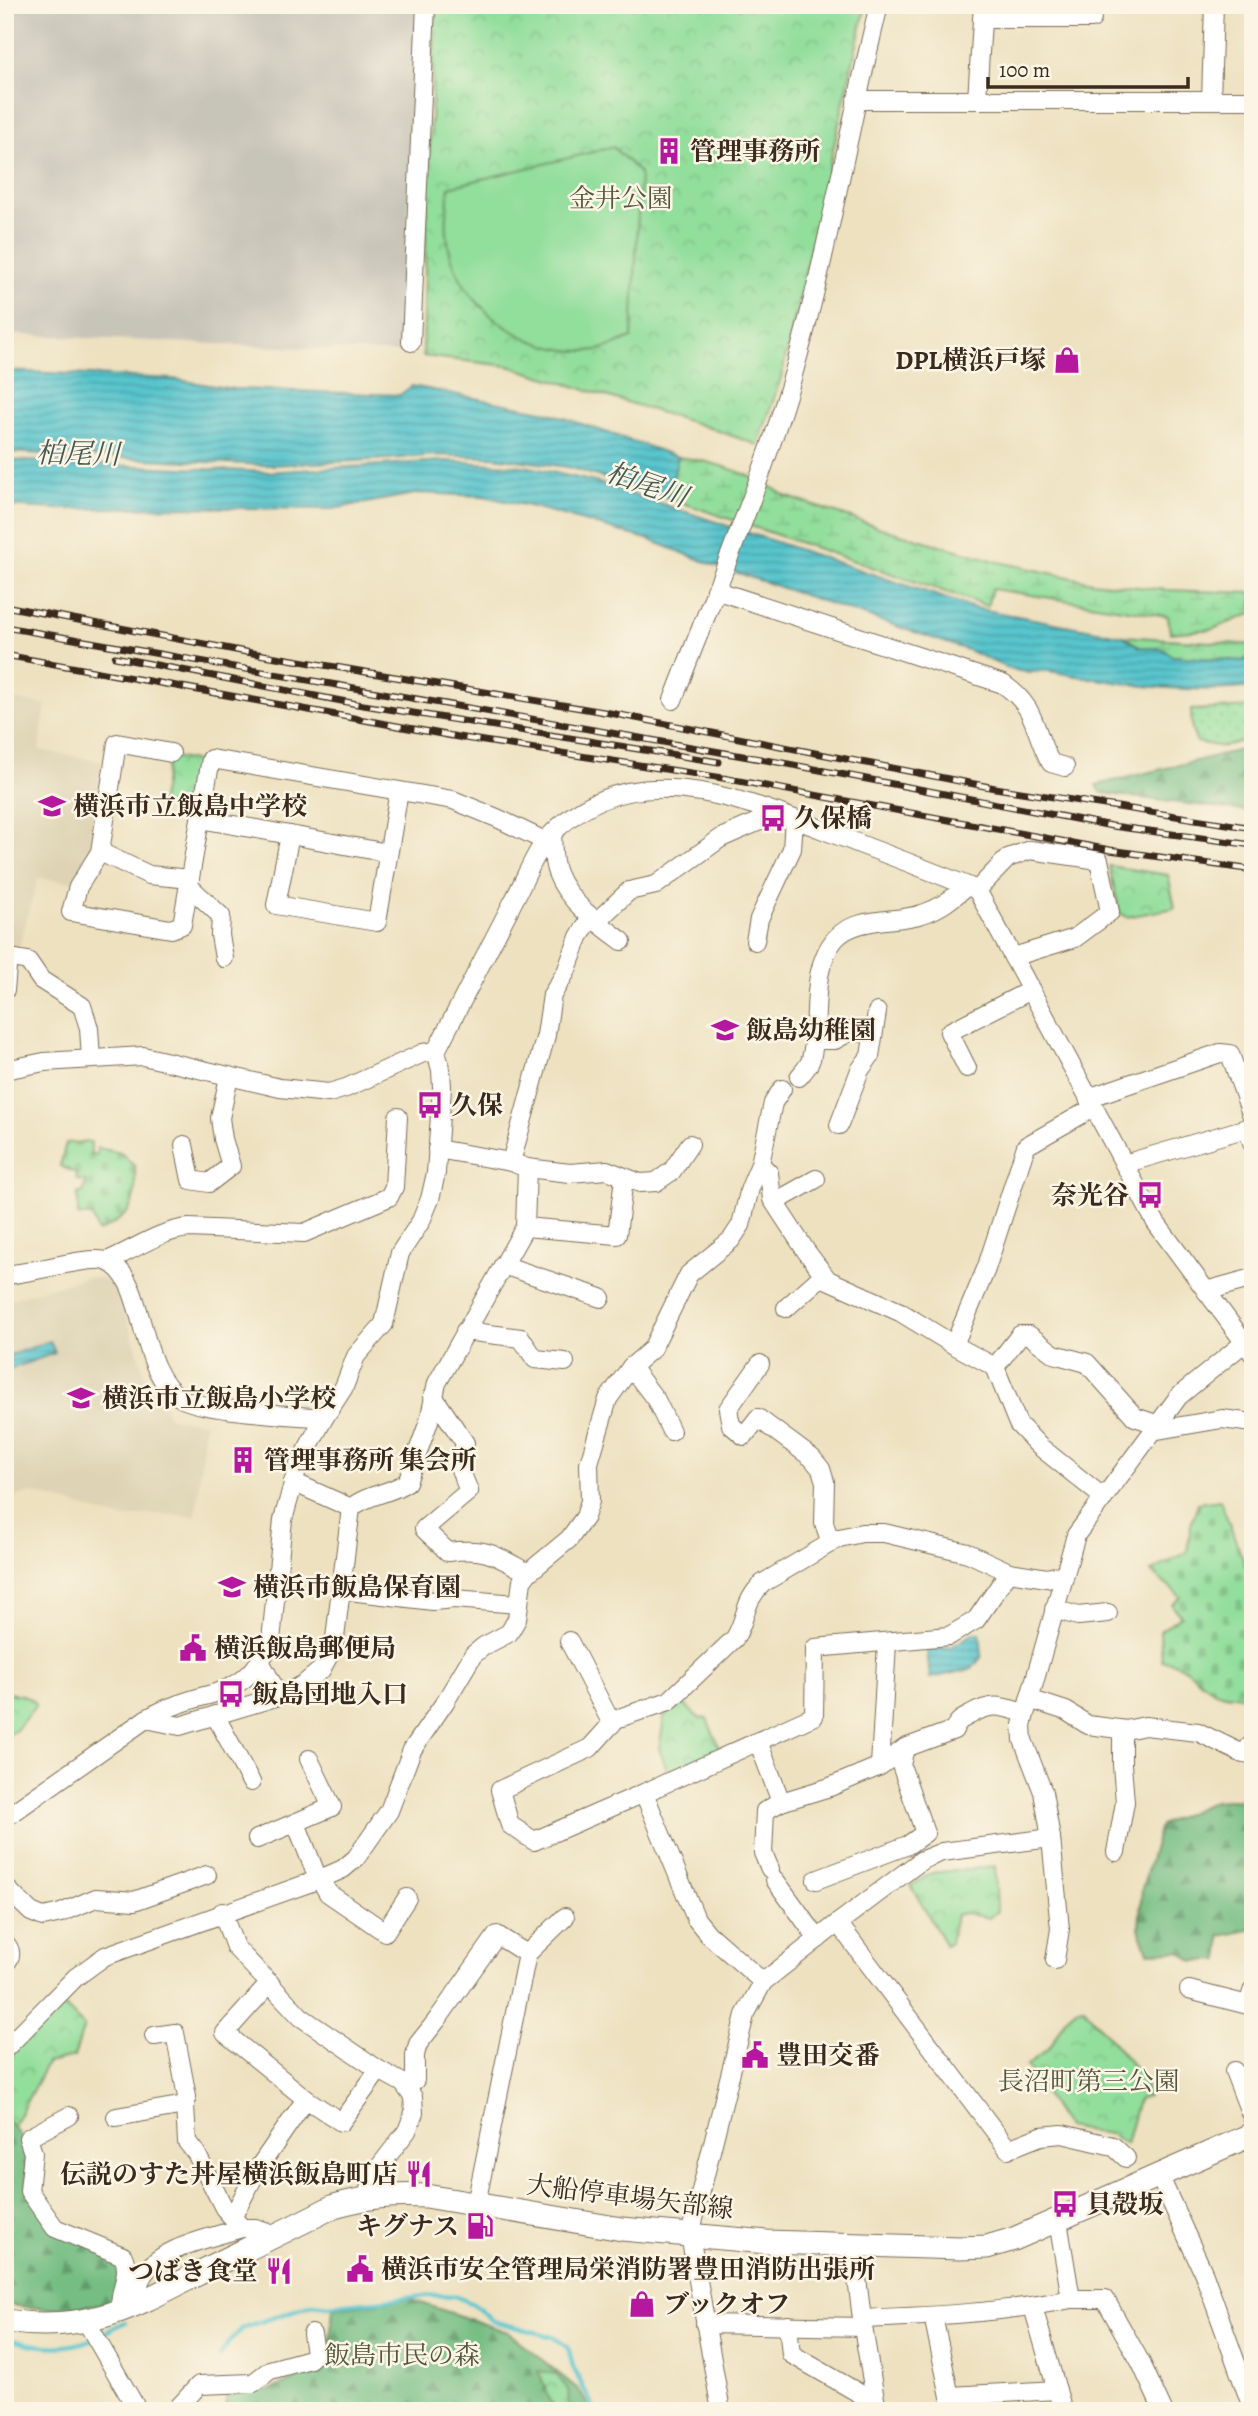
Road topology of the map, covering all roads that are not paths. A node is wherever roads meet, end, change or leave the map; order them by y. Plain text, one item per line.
1 (426, 5) edge
2 (879, 5) edge
3 (1214, 5) edge
4 (983, 12) edge
5 (1092, 19) dead end
6 (856, 100) junction
7 (977, 100) junction
8 (1211, 100) junction
9 (1253, 100) edge
10 (411, 342) dead end
11 (717, 585) junction
12 (673, 700) dead end
13 (171, 753) dead end
14 (1065, 767) dead end
15 (399, 791) junction
16 (786, 816) junction
17 (200, 819) junction
18 (290, 835) junction
19 (549, 838) junction
20 (100, 852) junction
21 (388, 853) junction
22 (190, 882) junction
23 (972, 888) junction
24 (594, 920) junction
25 (622, 941) dead end
26 (755, 941) dead end
27 (7, 957) edge
28 (1013, 957) junction
29 (224, 958) dead end
30 (5, 990) edge
31 (1031, 990) junction
32 (877, 1012) dead end
33 (873, 1034) junction
34 (813, 1040) junction
35 (436, 1051) junction
36 (90, 1059) junction
37 (967, 1068) dead end
38 (5, 1070) edge
39 (229, 1077) junction
40 (799, 1077) dead end
41 (782, 1089) dead end
42 (1091, 1103) junction
43 (398, 1116) dead end
44 (1253, 1119) edge
45 (839, 1125) dead end
46 (690, 1144) dead end
47 (184, 1145) dead end
48 (1253, 1145) edge
49 (437, 1149) junction
50 (761, 1164) junction
51 (1125, 1164) junction
52 (519, 1165) junction
53 (624, 1178) junction
54 (816, 1179) dead end
55 (775, 1202) junction
56 (525, 1227) junction
57 (107, 1261) junction
58 (503, 1265) junction
59 (5, 1275) edge
60 (823, 1275) junction
61 (1253, 1278) edge
62 (1206, 1292) junction
63 (601, 1298) dead end
64 (786, 1308) dead end
65 (465, 1331) junction
66 (954, 1345) junction
67 (1249, 1348) edge
68 (565, 1362) dead end
69 (761, 1364) dead end
70 (631, 1367) junction
71 (995, 1367) junction
72 (433, 1396) junction
73 (324, 1418) junction
74 (1253, 1423) edge
75 (1154, 1428) junction
76 (671, 1431) dead end
77 (293, 1482) junction
78 (1104, 1498) junction
79 (351, 1508) junction
80 (831, 1543) junction
81 (528, 1573) junction
82 (1009, 1573) junction
83 (1063, 1574) junction
84 (341, 1590) junction
85 (519, 1604) junction
86 (1054, 1609) junction
87 (1108, 1613) dead end
88 (569, 1641) dead end
89 (887, 1643) junction
90 (260, 1661) junction
91 (279, 1696) junction
92 (1027, 1706) junction
93 (215, 1715) junction
94 (146, 1719) junction
95 (612, 1724) junction
96 (1122, 1730) junction
97 (758, 1741) junction
98 (1251, 1745) dead end
99 (905, 1748) junction
100 (309, 1759) dead end
101 (880, 1766) junction
102 (251, 1782) dead end
103 (644, 1793) junction
104 (781, 1802) junction
105 (5, 1818) edge
106 (296, 1823) junction
107 (1051, 1838) junction
108 (257, 1839) dead end
109 (1116, 1852) dead end
110 (207, 1875) dead end
111 (319, 1879) junction
112 (816, 1880) dead end
113 (5, 1887) edge
114 (407, 1898) dead end
115 (222, 1912) junction
116 (565, 1917) dead end
117 (838, 1923) junction
118 (818, 1939) junction
119 (5, 1943) edge
120 (527, 1954) junction
121 (1055, 1960) dead end
122 (5, 1964) edge
123 (763, 1982) junction
124 (270, 1983) junction
125 (1253, 1989) edge
126 (1189, 1990) dead end
127 (154, 2036) dead end
128 (5, 2049) edge
129 (379, 2070) junction
130 (1234, 2071) dead end
131 (408, 2088) junction
132 (306, 2099) junction
133 (185, 2105) junction
134 (69, 2116) dead end
135 (116, 2117) dead end
136 (1253, 2120) edge
137 (1253, 2134) edge
138 (1126, 2158) dead end
139 (1159, 2175) junction
140 (367, 2197) junction
141 (475, 2204) junction
142 (1058, 2221) junction
143 (238, 2222) junction
144 (277, 2235) junction
145 (690, 2235) junction
146 (853, 2246) junction
147 (1071, 2299) junction
148 (1033, 2307) junction
149 (128, 2309) junction
150 (933, 2316) junction
151 (5, 2321) edge
152 (86, 2321) junction
153 (863, 2323) junction
154 (705, 2324) junction
155 (788, 2325) junction
156 (312, 2334) dead end
157 (1057, 2390) junction
158 (1250, 2390) edge
159 (951, 2403) edge
160 (876, 2407) edge
161 (715, 2409) edge
162 (1253, 2410) edge
163 (138, 2411) edge
164 (175, 2411) edge
165 (1063, 2411) edge
166 (1163, 2411) edge

1 - 10 street
2 - 6 street
3 - 8 street
4 - 5 street
4 - 7 street
6 - 7 street
6 - 11 street
7 - 8 street
8 - 9 street
11 - 12 street
11 - 14 street
13 - 20 street
15 - 17 street
15 - 19 street
15 - 21 street
16 - 19 street
16 - 23 street
16 - 24 street
16 - 26 street
17 - 18 street
17 - 22 street
18 - 21 street
18 - 21 street
19 - 24 street
19 - 35 street
20 - 22 street
20 - 22 street
22 - 29 street
23 - 28 street
23 - 28 street
23 - 34 street
24 - 25 street
24 - 52 street
27 - 30 street
27 - 36 street
28 - 31 street
31 - 37 street
31 - 42 street
32 - 33 street
33 - 34 street
33 - 45 street
34 - 40 street
35 - 39 street
35 - 49 street
36 - 38 street
36 - 39 street
39 - 47 street
41 - 50 street
42 - 44 street
42 - 51 street
42 - 66 street
43 - 57 street
46 - 53 street
48 - 51 street
49 - 52 street
49 - 73 street
50 - 55 street
50 - 70 street
51 - 62 street
52 - 53 street
52 - 56 street
53 - 56 street
54 - 55 street
55 - 60 street
56 - 58 street
57 - 59 street
57 - 73 street
58 - 63 street
58 - 65 street
60 - 64 street
60 - 66 street
61 - 62 street
62 - 67 street
65 - 68 street
65 - 72 street
66 - 71 street
67 - 75 street
69 - 80 street
70 - 76 street
70 - 81 street
71 - 75 street
71 - 78 street
72 - 79 street
72 - 81 street
73 - 77 street
74 - 75 street
75 - 78 street
77 - 79 street
77 - 90 street
78 - 83 street
79 - 84 street
80 - 82 street
80 - 95 street
81 - 85 street
82 - 83 street
82 - 89 street
83 - 86 street
84 - 85 street
84 - 91 street
85 - 111 street
86 - 87 street
86 - 92 street
88 - 95 street
89 - 97 street
89 - 101 street
90 - 91 street
90 - 94 street
91 - 93 street
92 - 96 street
92 - 99 street
92 - 107 street
93 - 94 street
93 - 102 street
94 - 105 street
95 - 103 street
96 - 98 street
96 - 109 street
97 - 103 street
97 - 104 street
99 - 101 street
99 - 112 street
100 - 106 street
101 - 104 street
103 - 123 street
104 - 118 street
106 - 108 street
106 - 111 street
107 - 117 street
107 - 121 street
110 - 113 street
111 - 114 street
111 - 115 street
115 - 124 street
115 - 128 street
116 - 120 street
117 - 118 street
117 - 138 street
118 - 123 street
119 - 122 street
120 - 131 street
120 - 141 street
123 - 145 street
124 - 129 street
124 - 132 street
125 - 126 street
127 - 133 street
129 - 131 street
129 - 132 street
130 - 136 street
131 - 140 street
132 - 143 street
133 - 135 street
133 - 143 street
134 - 149 street
137 - 139 main road, 大船停車場矢部線
139 - 142 main road, 大船停車場矢部線
139 - 158 street
140 - 141 main road, 大船停車場矢部線
140 - 144 main road, 大船停車場矢部線
141 - 145 main road, 大船停車場矢部線
142 - 146 main road, 大船停車場矢部線
142 - 147 street
143 - 144 street
143 - 149 street
144 - 149 main road, 大船停車場矢部線
145 - 146 main road, 大船停車場矢部線
145 - 154 street
146 - 153 street
147 - 148 street
147 - 166 street
148 - 150 street
148 - 157 street
149 - 152 main road, 大船停車場矢部線
150 - 153 street
150 - 159 street
151 - 152 main road, 大船停車場矢部線
152 - 163 street
153 - 155 street
153 - 160 street
154 - 155 street
154 - 161 street
155 - 160 street
156 - 164 street
157 - 159 street
157 - 165 street
158 - 162 street

